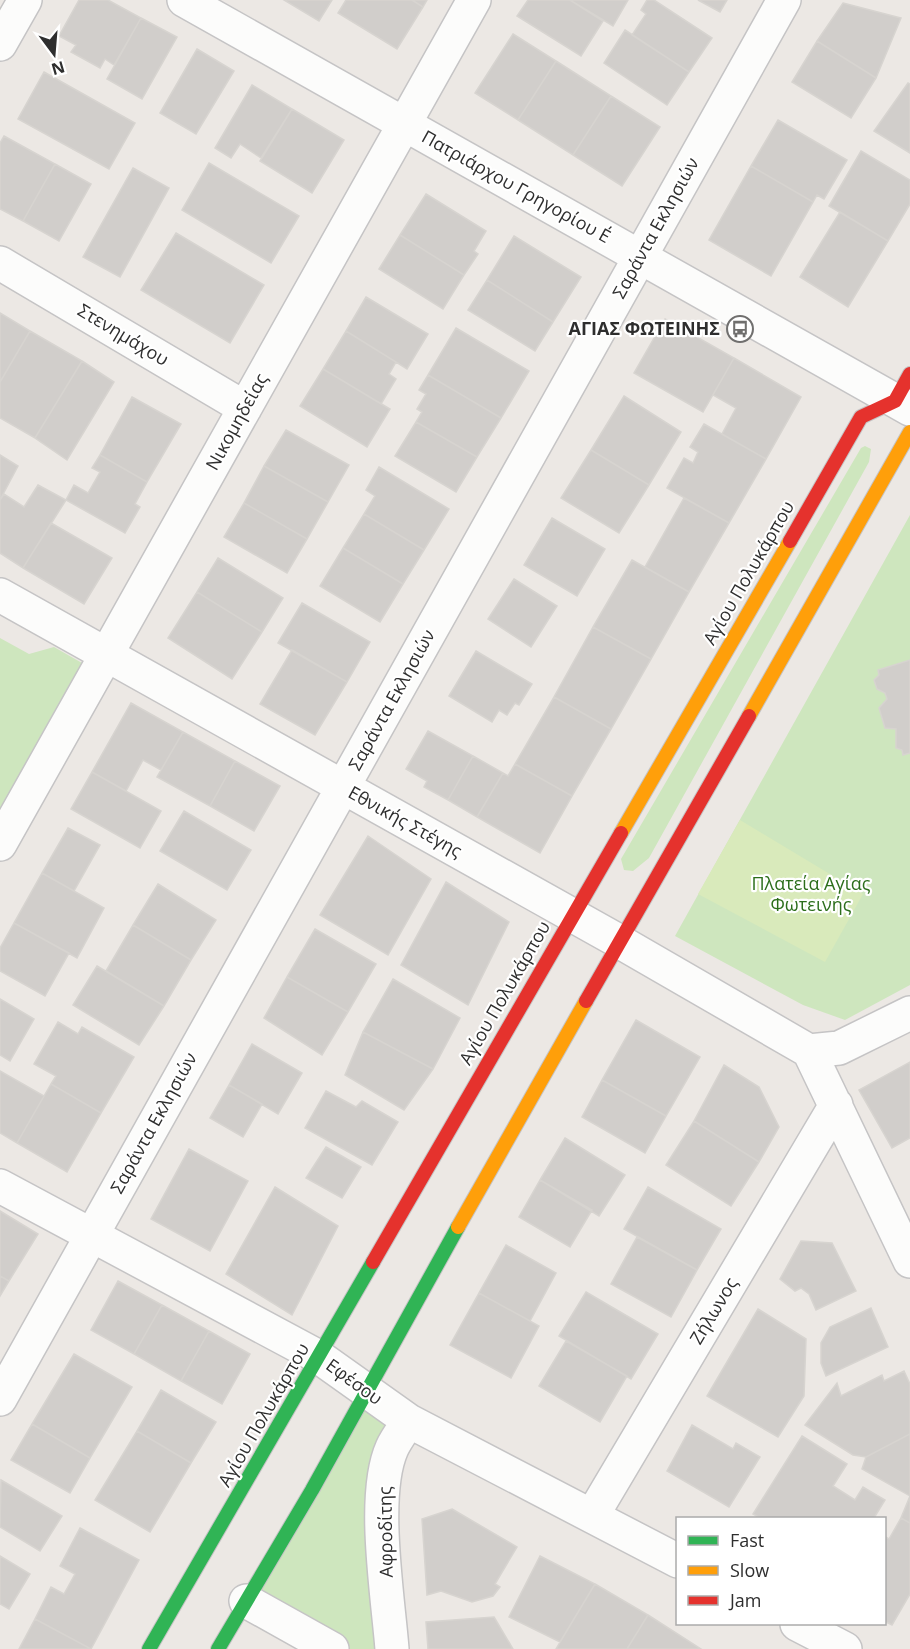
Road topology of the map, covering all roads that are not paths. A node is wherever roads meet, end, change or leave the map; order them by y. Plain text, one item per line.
1 (25, 0) edge
2 (184, 0) edge
3 (474, 0) edge
4 (784, 0) edge
5 (0, 44) edge
6 (405, 124) junction
7 (640, 257) junction
8 (0, 263) edge
9 (905, 395) edge
10 (245, 408) junction
11 (910, 432) edge
12 (0, 595) edge
13 (106, 655) junction
14 (343, 788) junction
15 (0, 844) edge
16 (571, 915) junction
17 (622, 943) junction
18 (910, 1013) edge
19 (809, 1051) junction
20 (836, 1105) junction
21 (0, 1186) edge
22 (91, 1236) junction
23 (910, 1261) edge
24 (319, 1357) junction
25 (365, 1391) junction
26 (0, 1399) edge
27 (409, 1421) junction
28 (592, 1516) junction
29 (676, 1560) edge
30 (246, 1601) junction
31 (801, 1625) edge
32 (149, 1649) edge
33 (218, 1649) edge
34 (332, 1649) edge
35 (392, 1649) edge
36 (845, 1649) edge

1 - 5 street
2 - 6 street, Πατριάρχου Γρηγορίου Ε΄
3 - 6 street, Νικομηδείας
4 - 7 street, Σαράντα Εκλησιών
6 - 7 street, Πατριάρχου Γρηγορίου Ε΄
6 - 10 street, Νικομηδείας
7 - 9 street, Πατριάρχου Γρηγορίου Ε΄
7 - 14 street, Σαράντα Εκλησιών
8 - 10 street, Στενημάχου
9 - 16 street, Αγίου Πολυκάρπου
10 - 13 street, Νικομηδείας
11 - 17 street
12 - 13 street, Εθνικής Στέγης
13 - 14 street, Εθνικής Στέγης
13 - 15 street, Νικομηδείας
14 - 16 street, Εθνικής Στέγης
14 - 22 street, Σαράντα Εκλησιών
16 - 17 street, Εθνικής Στέγης
16 - 24 street, Αγίου Πολυκάρπου
17 - 19 street, Εθνικής Στέγης
17 - 25 street
18 - 19 street
19 - 20 street
20 - 23 street
20 - 28 street, Ζήλωνος
21 - 22 street, Εφέσου
22 - 24 street, Εφέσου
22 - 26 street, Σαράντα Εκλησιών
24 - 25 street, Εφέσου
24 - 32 street, Αγίου Πολυκάρπου
25 - 27 street, Εφέσου
25 - 30 street
27 - 28 street, Εφέσου
27 - 35 street, Αφροδίτης
28 - 29 street, Εφέσου
30 - 33 street
30 - 34 street
31 - 36 street

